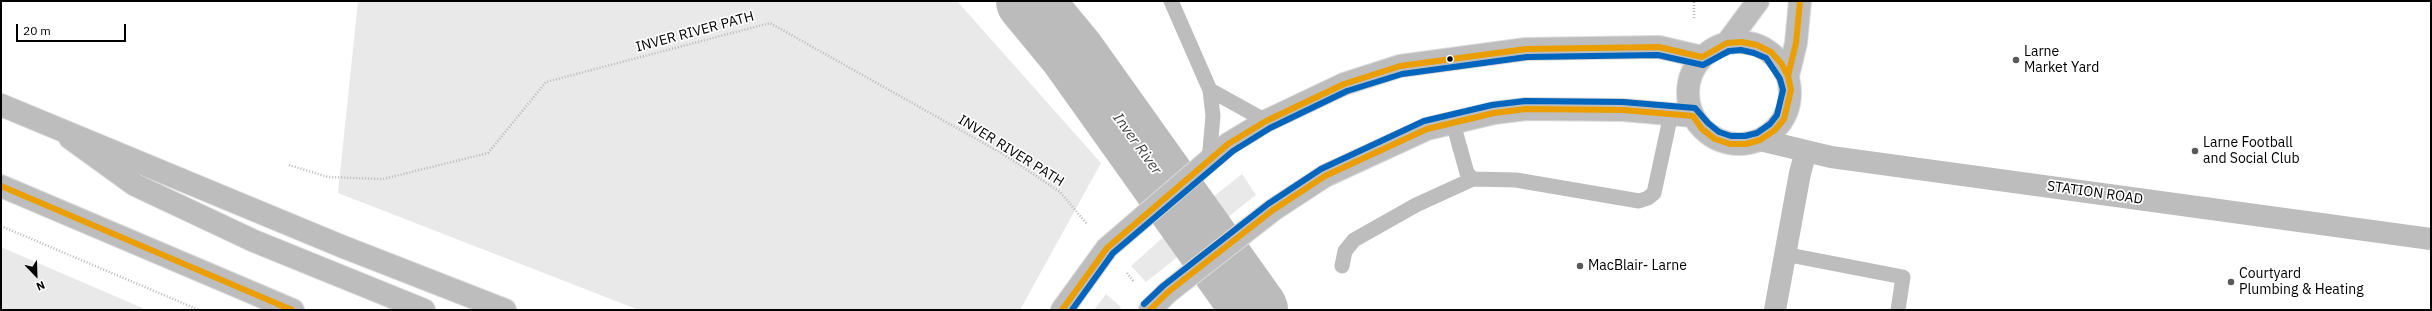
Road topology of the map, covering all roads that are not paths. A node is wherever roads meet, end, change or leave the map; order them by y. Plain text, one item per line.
1 (1171, 1) edge
2 (1758, 1) edge
3 (1800, 1) edge
4 (1727, 43) junction
5 (1702, 57) junction
6 (1788, 76) junction
7 (1210, 90) junction
8 (1, 105) edge
9 (1671, 114) junction
10 (1693, 116) junction
11 (1266, 121) junction
12 (1453, 123) junction
13 (56, 128) junction
14 (1760, 140) junction
15 (1806, 151) junction
16 (1207, 163) junction
17 (1473, 179) junction
18 (1, 186) edge
19 (2431, 239) edge
20 (1784, 254) junction
21 (1342, 266) dead end
22 (1157, 303) edge
23 (292, 310) edge
24 (424, 310) edge
25 (505, 310) edge
26 (1062, 310) edge
27 (1775, 310) edge
28 (1898, 310) edge

1 - 7 lane
2 - 4 main road
3 - 6 main road
4 - 5 main road
4 - 6 main road
5 - 10 main road
5 - 11 main road
6 - 14 main road
7 - 11 lane
7 - 16 lane
8 - 13 main road
9 - 10 main road
9 - 12 main road
9 - 17 lane
10 - 14 main road
11 - 16 main road
12 - 17 lane
12 - 22 main road
13 - 24 main road
13 - 25 main road
14 - 15 main road, STATION ROAD
15 - 19 main road, STATION ROAD
15 - 20 main road
16 - 26 main road
17 - 21 lane
18 - 23 main road
20 - 27 main road
20 - 28 lane

